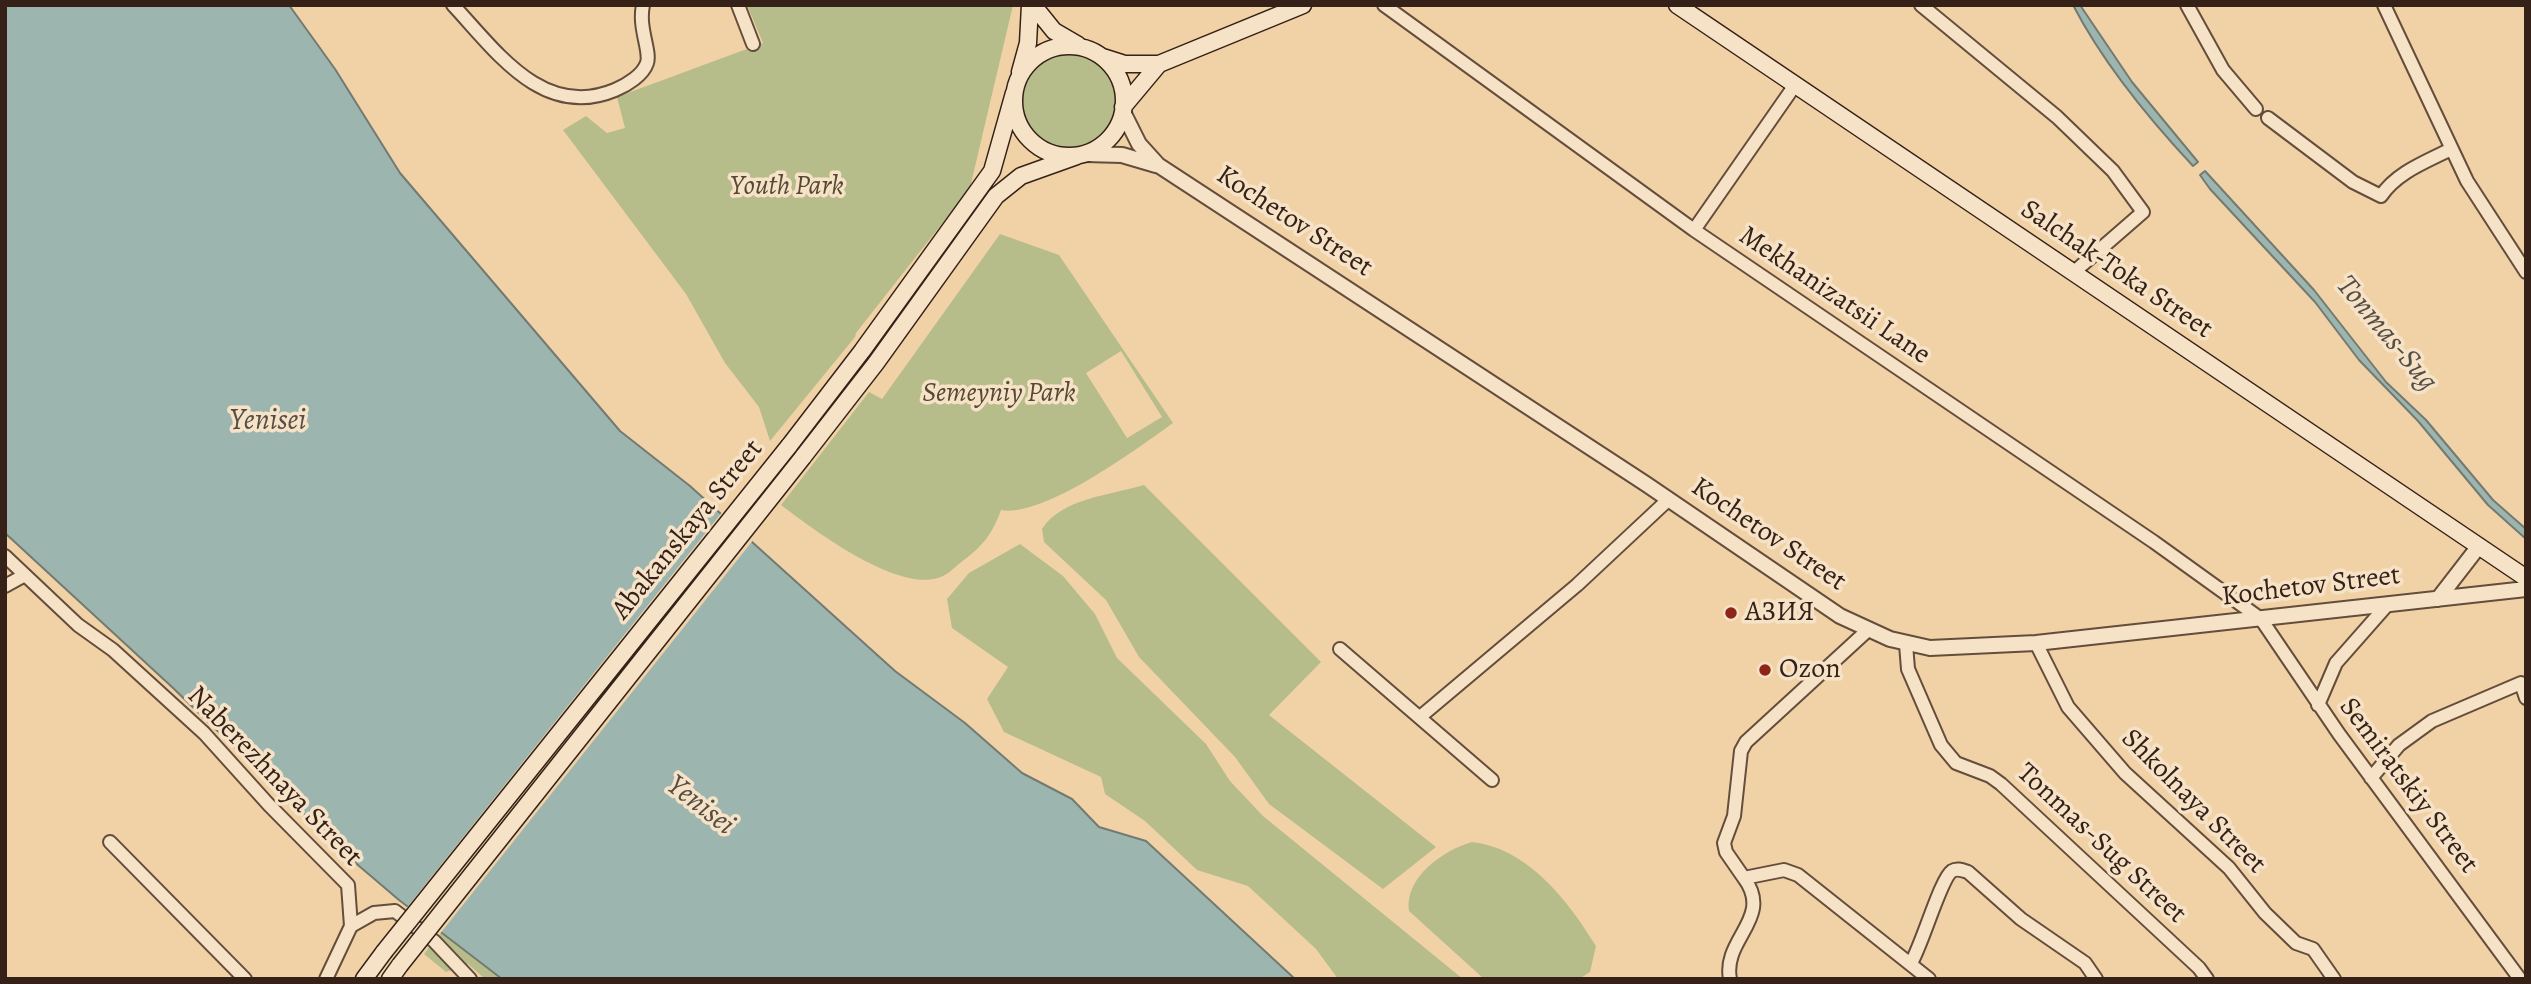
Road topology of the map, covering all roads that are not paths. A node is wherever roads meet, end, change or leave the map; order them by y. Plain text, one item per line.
1 (453, 5) edge
2 (643, 5) edge
3 (738, 5) edge
4 (1031, 5) edge
5 (1303, 5) edge
6 (1384, 5) edge
7 (1677, 5) edge
8 (1921, 5) edge
9 (2187, 5) edge
10 (2384, 5) edge
11 (752, 44) dead end
12 (1093, 51) junction
13 (1159, 64) junction
14 (1794, 85) junction
15 (1015, 90) junction
16 (1123, 109) junction
17 (2256, 109) dead end
18 (2268, 118) dead end
19 (2451, 149) junction
20 (1081, 155) junction
21 (1157, 165) junction
22 (1694, 230) junction
23 (2074, 272) junction
24 (2526, 272) edge
25 (1669, 499) junction
26 (2479, 546) junction
27 (5, 556) edge
28 (25, 575) junction
29 (2526, 578) edge
30 (5, 586) edge
31 (2526, 589) edge
32 (2438, 599) junction
33 (2388, 604) junction
34 (2261, 620) junction
35 (1868, 630) junction
36 (2036, 643) junction
37 (1906, 644) junction
38 (1340, 649) dead end
39 (2526, 698) edge
40 (2318, 705) junction
41 (1419, 717) junction
42 (2371, 778) junction
43 (1492, 780) dead end
44 (110, 842) dead end
45 (1744, 878) junction
46 (351, 926) junction
47 (1911, 963) junction
48 (245, 979) edge
49 (326, 979) edge
50 (364, 979) edge
51 (390, 979) edge
52 (470, 979) edge
53 (1730, 979) edge
54 (1929, 979) edge
55 (2096, 979) edge
56 (2207, 979) edge
57 (2334, 979) edge
58 (2520, 979) edge

1 - 2 street
3 - 11 street
4 - 12 main road
4 - 15 main road
5 - 13 main road
6 - 22 street, Mekhanizatsii Lane
7 - 14 main road, Salchak-Toka Street
8 - 23 street
9 - 17 street
10 - 19 street
12 - 13 main road
12 - 15 main road
12 - 16 main road
13 - 16 main road
14 - 22 street
14 - 23 main road, Salchak-Toka Street
15 - 20 main road
15 - 50 main road, Abakanskaya Street, bridge
16 - 20 main road
16 - 21 street, Kochetov Street
18 - 19 street
19 - 24 street
20 - 21 street, Kochetov Street
20 - 51 main road, Abakanskaya Street, bridge
21 - 25 street, Kochetov Street
22 - 34 street, Mekhanizatsii Lane
23 - 26 main road, Salchak-Toka Street
25 - 35 street, Kochetov Street
25 - 41 street
26 - 29 main road, Salchak-Toka Street
26 - 32 street, Kochetov Street
27 - 28 street, Naberezhnaya Street
28 - 30 street
28 - 46 street, Naberezhnaya Street
31 - 32 street, Kochetov Street
32 - 33 street, Kochetov Street
33 - 34 street, Kochetov Street
33 - 40 street
34 - 36 street, Kochetov Street
34 - 40 street, Semiratskiy Street
35 - 37 street, Kochetov Street
35 - 45 street
36 - 37 street, Kochetov Street
36 - 57 street, Shkolnaya Street
37 - 56 street, Tonmas-Sug Street
38 - 41 street
39 - 42 street
40 - 42 street, Semiratskiy Street
41 - 43 street
42 - 58 street, Semiratskiy Street
44 - 48 street
45 - 47 street
45 - 53 street
46 - 49 street
46 - 52 street
47 - 54 street
47 - 55 street

